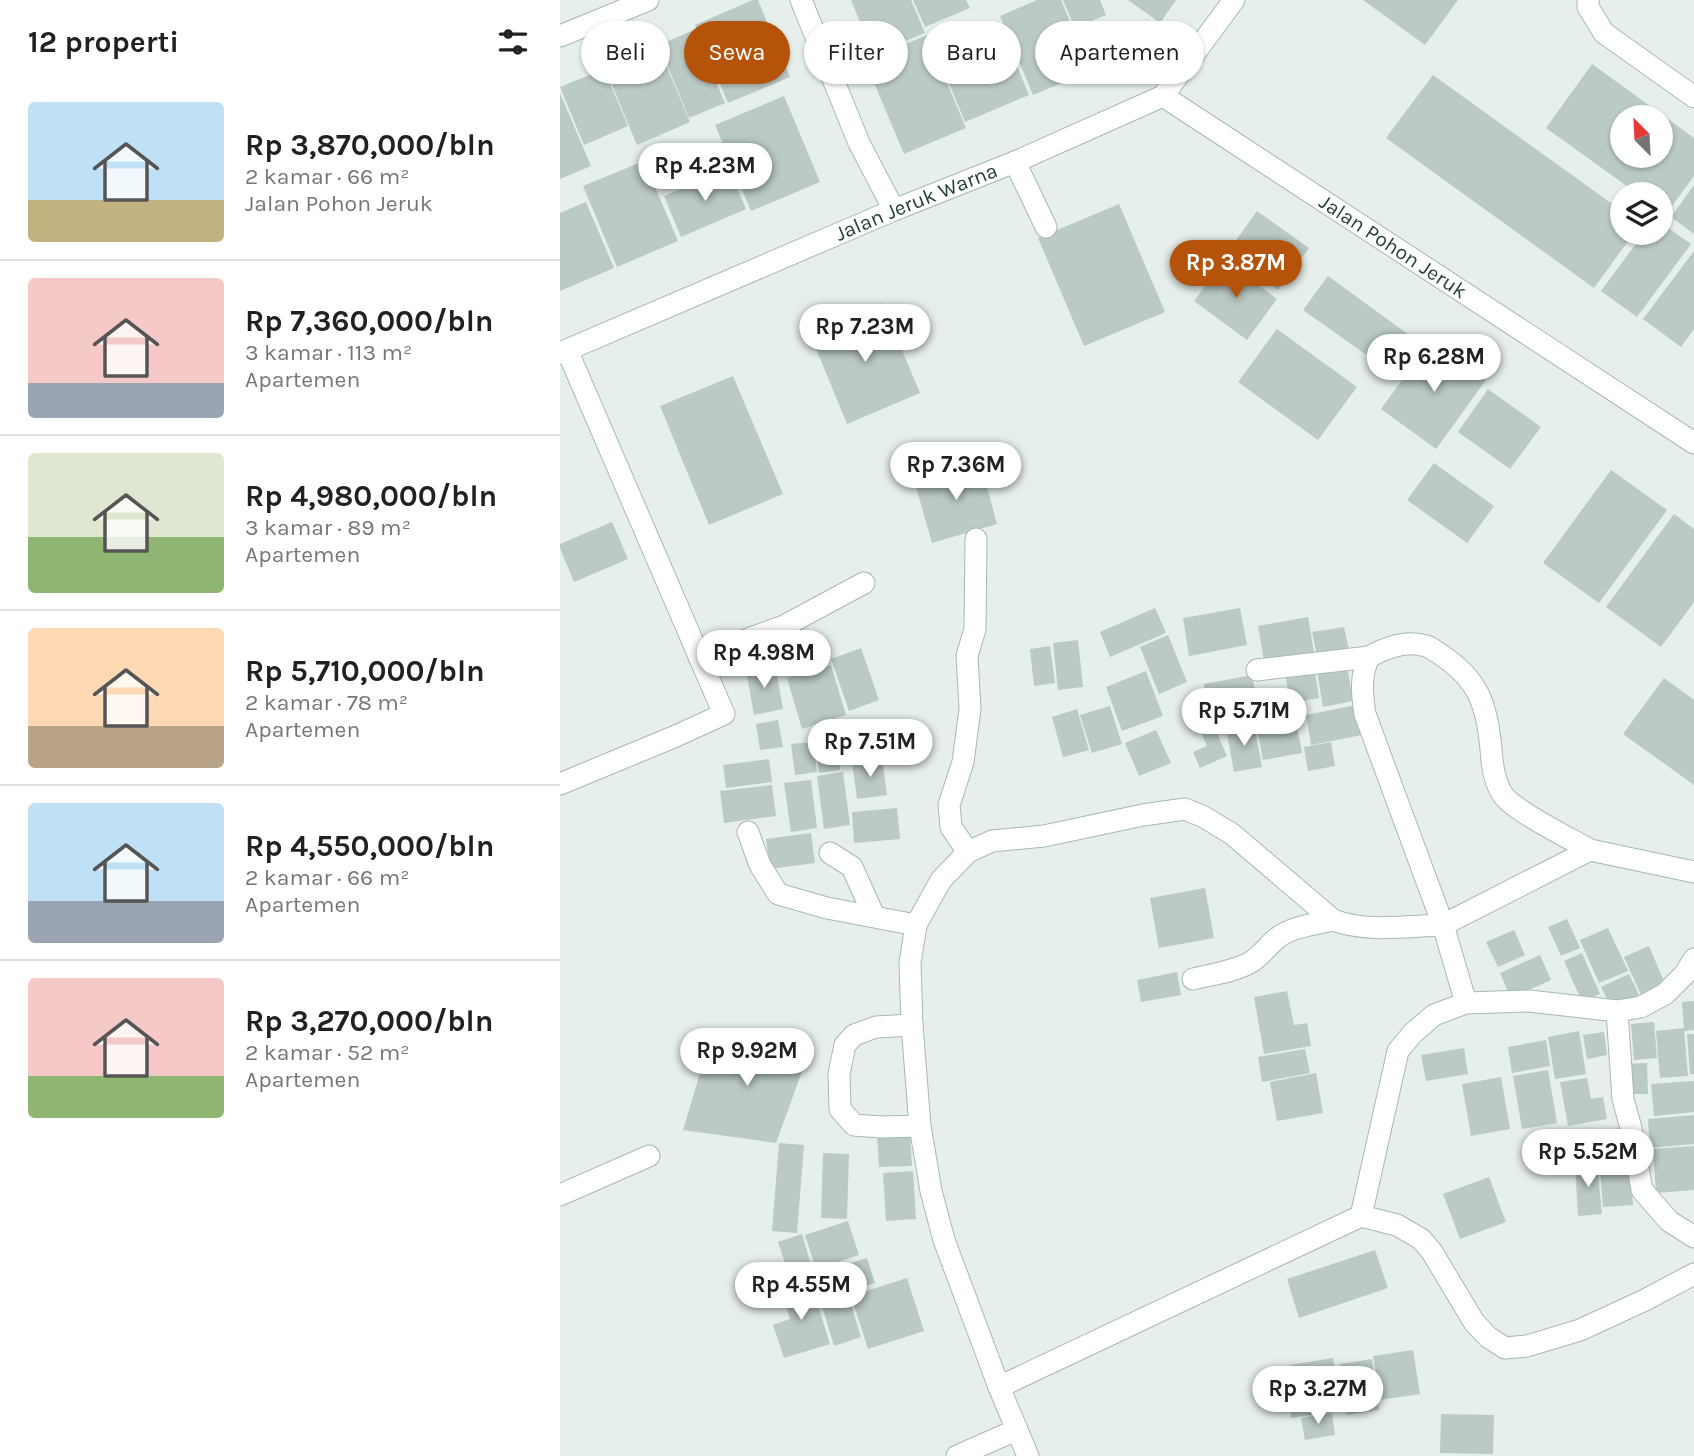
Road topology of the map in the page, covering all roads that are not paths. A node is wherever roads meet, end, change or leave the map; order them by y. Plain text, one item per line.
1 (648, 0) edge
2 (801, 0) edge
3 (1234, 0) edge
4 (1588, 0) edge
5 (560, 36) edge
6 (1163, 96) junction
7 (1694, 97) edge
8 (1015, 162) junction
9 (894, 210) junction
10 (1045, 227) dead end
11 (563, 351) edge
12 (1694, 443) edge
13 (976, 539) dead end
14 (864, 583) dead end
15 (699, 657) junction
16 (1369, 657) junction
17 (1257, 670) dead end
18 (560, 784) edge
19 (748, 832) dead end
20 (1590, 850) junction
21 (968, 852) junction
22 (830, 853) dead end
23 (1694, 872) edge
24 (874, 916) junction
25 (1333, 920) junction
26 (916, 925) junction
27 (1443, 925) junction
28 (1694, 959) edge
29 (1193, 979) dead end
30 (1466, 1003) junction
31 (1617, 1011) junction
32 (912, 1025) junction
33 (920, 1126) junction
34 (649, 1156) dead end
35 (560, 1195) edge
36 (1360, 1216) junction
37 (1694, 1237) edge
38 (1694, 1274) edge
39 (999, 1387) junction
40 (1016, 1430) junction
41 (957, 1456) edge
42 (1028, 1456) edge

1 - 5 street
2 - 9 street
3 - 6 street, Jalan Jeruk Warna
4 - 7 street
6 - 8 street, Jalan Jeruk Warna
6 - 12 street, Jalan Pohon Jeruk
8 - 9 street, Jalan Jeruk Warna
8 - 10 street
9 - 11 street, Jalan Jeruk Warna
11 - 15 street
13 - 21 street
14 - 15 street
15 - 18 street
16 - 17 street
16 - 20 street
16 - 27 street
19 - 24 street
20 - 23 street
20 - 27 street
21 - 25 street
21 - 26 street
22 - 24 street
24 - 26 street
25 - 27 street
25 - 29 street
26 - 32 street
27 - 30 street
28 - 31 street
30 - 31 street
30 - 36 street
31 - 37 street
32 - 33 street
32 - 33 street
33 - 39 street
34 - 35 street
36 - 38 street
36 - 39 street
39 - 40 street
40 - 41 street
40 - 42 street

